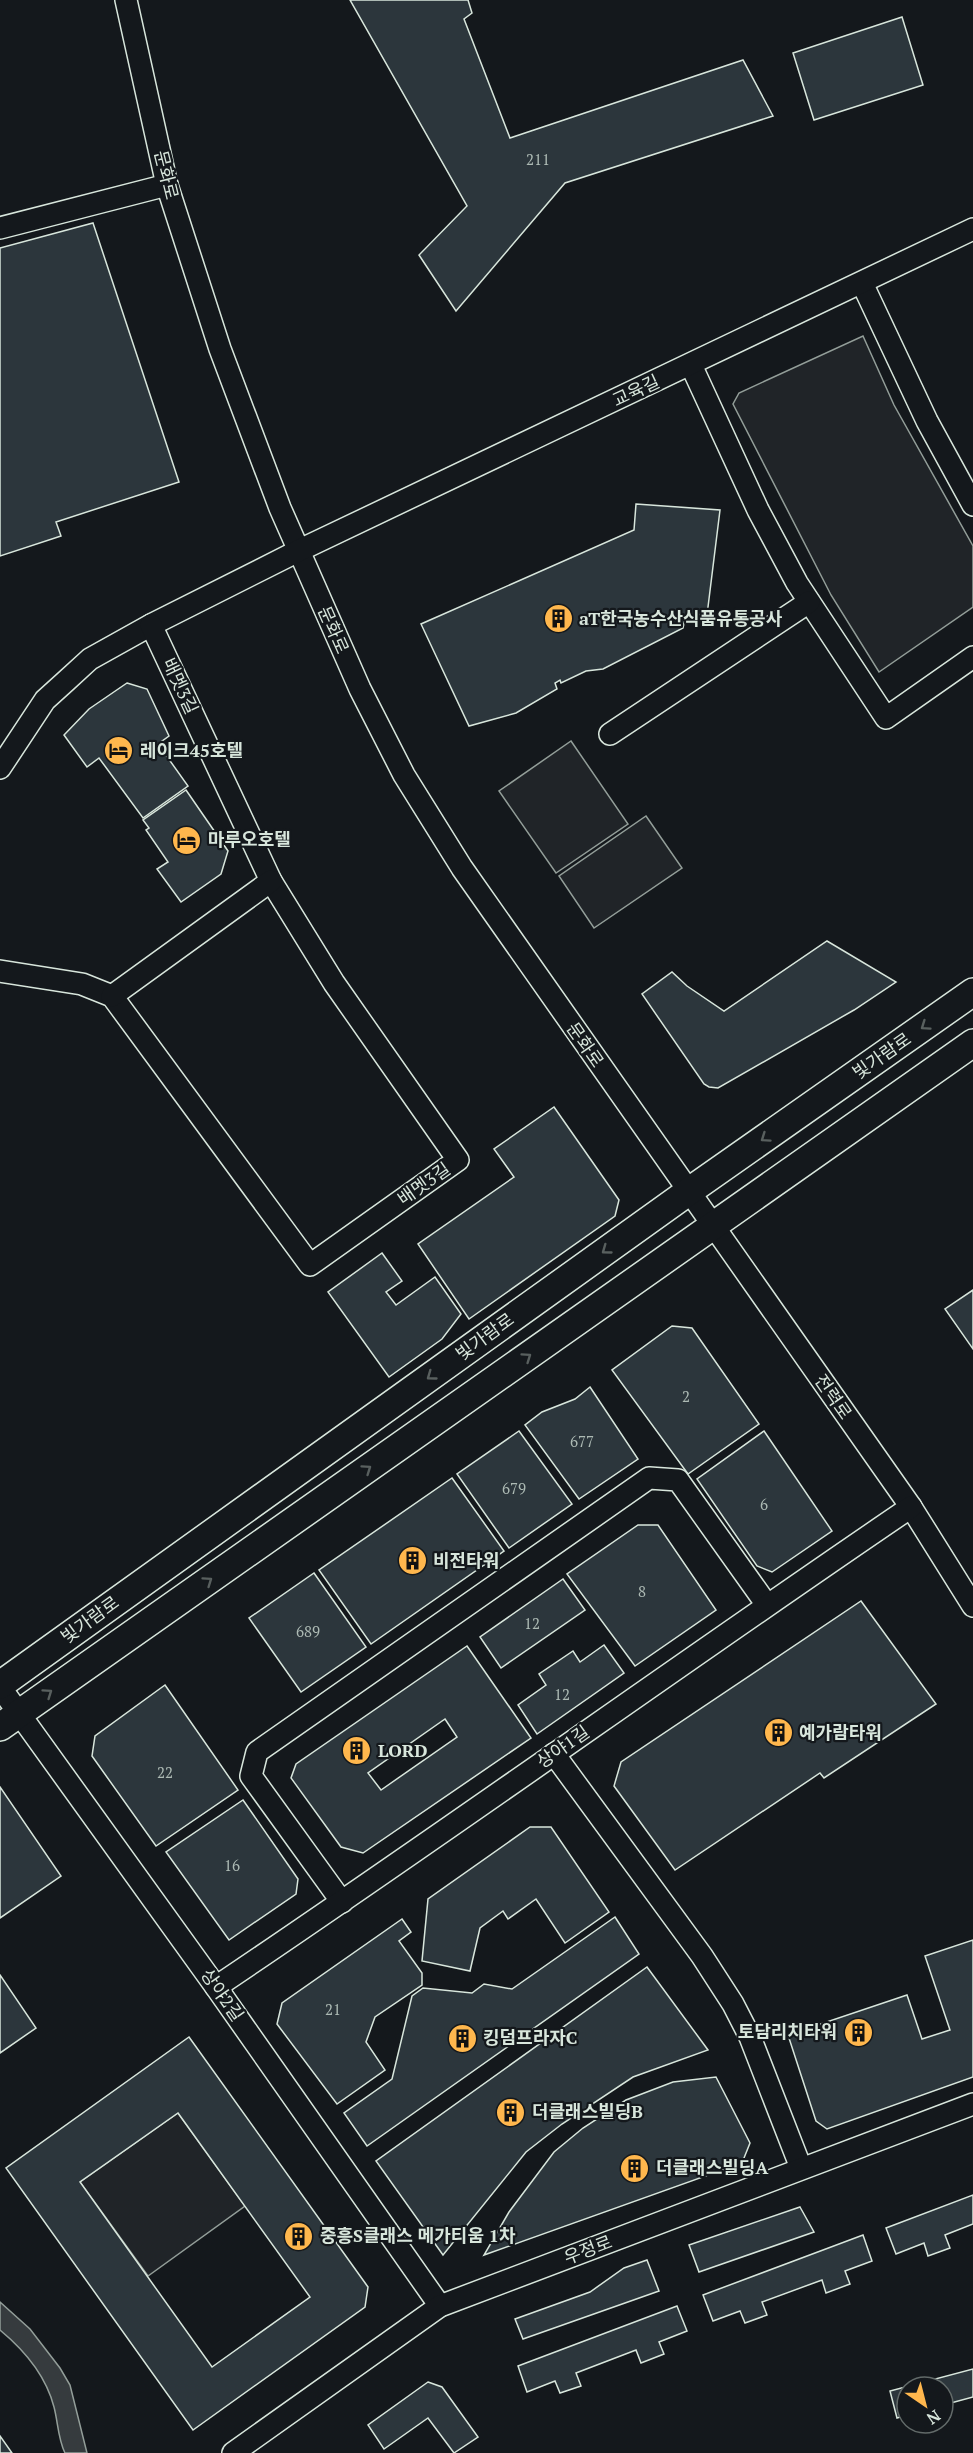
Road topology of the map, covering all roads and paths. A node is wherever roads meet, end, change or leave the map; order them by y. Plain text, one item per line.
1 (126, 0) edge
2 (167, 185) junction
3 (0, 228) edge
4 (973, 229) edge
5 (862, 283) junction
6 (690, 365) junction
7 (973, 505) edge
8 (298, 551) junction
9 (809, 602) junction
10 (151, 625) junction
11 (973, 657) edge
12 (610, 734) dead end
13 (0, 768) edge
14 (271, 881) junction
15 (0, 971) edge
16 (973, 992) edge
17 (112, 996) junction
18 (973, 1043) edge
19 (688, 1192) junction
20 (712, 1226) junction
21 (910, 1507) junction
22 (767, 1605) junction
23 (973, 1606) edge
24 (0, 1686) edge
25 (10, 1720) edge
26 (554, 1754) junction
27 (342, 1902) junction
28 (216, 1987) junction
29 (973, 2104) edge
30 (801, 2168) junction
31 (440, 2306) junction
32 (233, 2453) edge

1 - 2 street, 문화로
2 - 3 street
2 - 8 street, 문화로
4 - 5 street, 교육길
5 - 6 street, 교육길
5 - 7 street
6 - 8 street, 교육길
6 - 9 street
8 - 10 street
8 - 19 street, 문화로
9 - 11 street
9 - 12 street
10 - 13 street
10 - 14 street, 배멧3길
14 - 17 street
14 - 17 street, 배멧3길
15 - 17 street
16 -> 19 main road, 빛가람로
18 - 20 main road, 빛가람로
19 - 20 street, 전력로
19 -> 24 main road, 빛가람로
20 - 21 street, 전력로
25 -> 20 main road, 빛가람로
21 - 22 street, 상야1길
21 - 23 street, 전력로
22 - 26 street, 상야1길
22 - 27 street
24 - 25 street, 상야2길
25 - 28 street, 상야2길
26 - 27 street, 상야1길
26 - 30 street
27 - 28 street, 상야1길
28 - 31 street, 상야2길
29 - 30 street, 우정로
30 - 31 street, 우정로
31 - 32 street, 우정로

